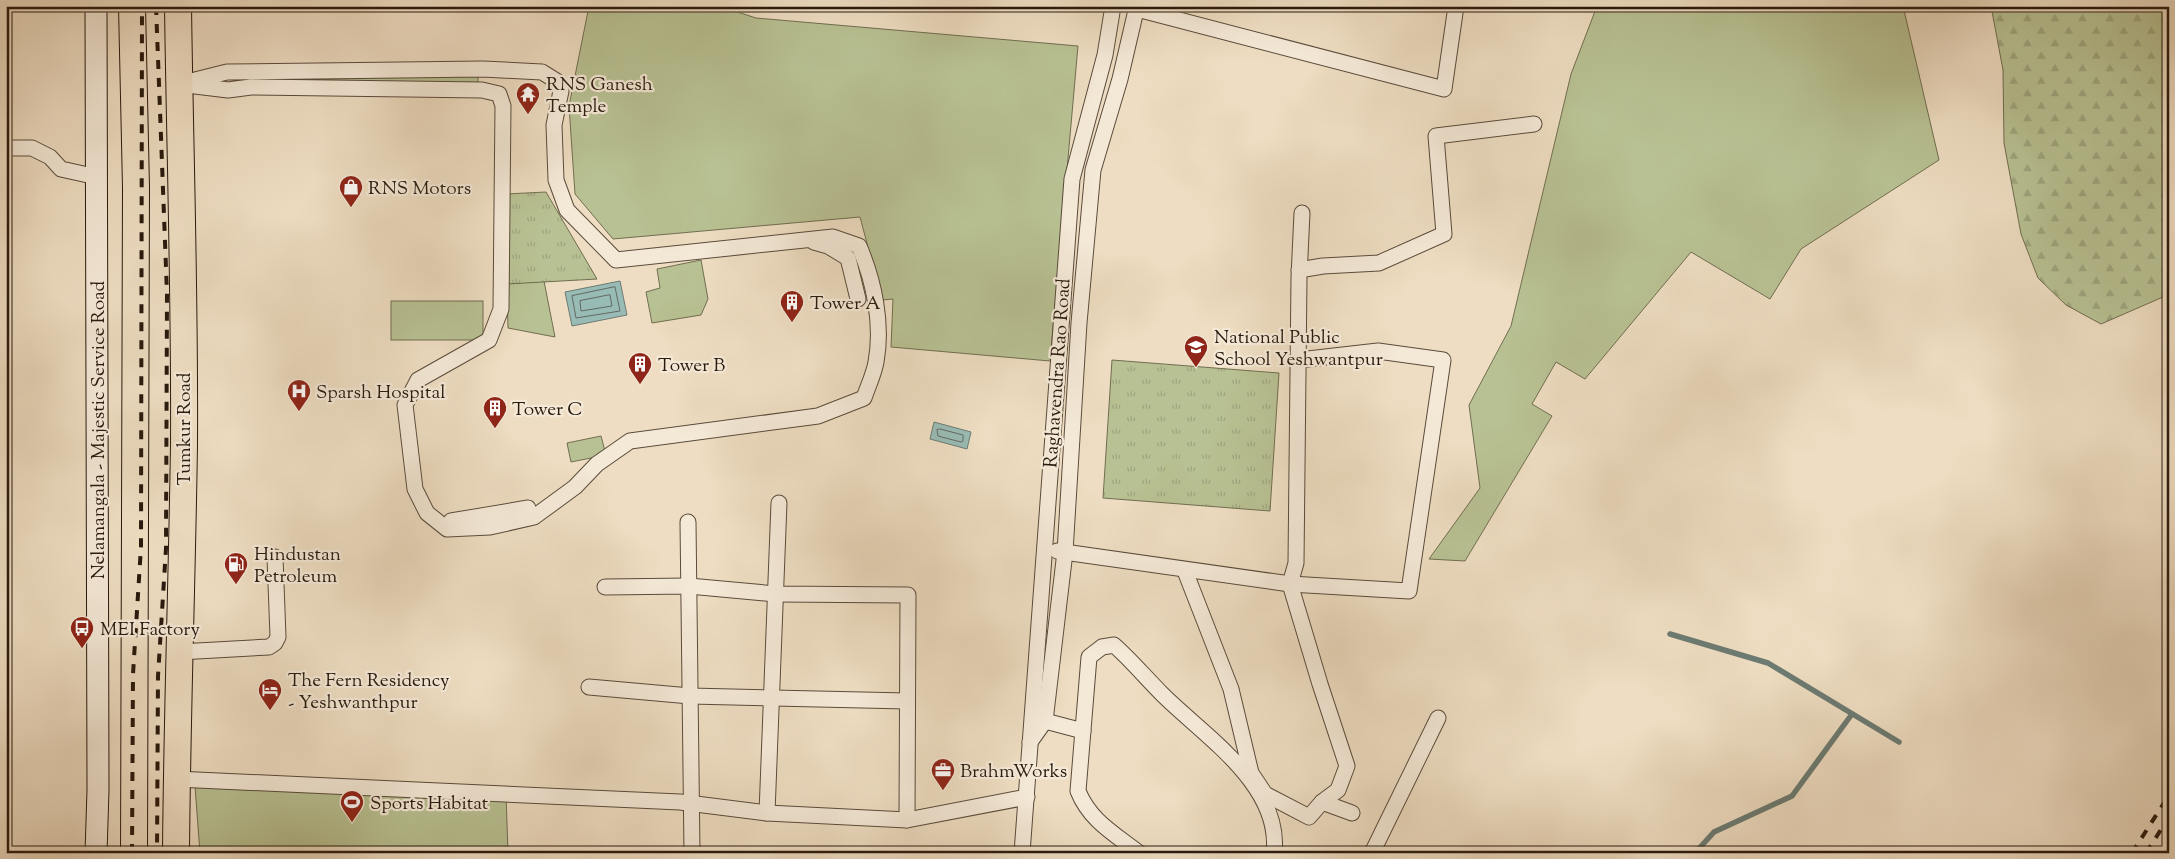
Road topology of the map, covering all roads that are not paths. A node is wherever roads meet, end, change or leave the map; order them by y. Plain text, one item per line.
1 (96, 6) edge
2 (132, 6) edge
3 (178, 6) edge
4 (1113, 6) edge
5 (1456, 6) edge
6 (1137, 7) edge
7 (483, 69) junction
8 (179, 84) junction
9 (482, 90) junction
10 (1534, 124) dead end
11 (6, 148) edge
12 (97, 176) junction
13 (1302, 213) dead end
14 (808, 240) junction
15 (1299, 270) junction
16 (858, 299) dead end
17 (1299, 360) junction
18 (779, 503) dead end
19 (528, 508) dead end
20 (688, 522) dead end
21 (440, 523) junction
22 (1043, 548) junction
23 (1065, 552) junction
24 (275, 557) dead end
25 (1185, 571) junction
26 (1290, 584) junction
27 (689, 586) junction
28 (605, 587) dead end
29 (776, 594) junction
30 (179, 652) junction
31 (589, 687) dead end
32 (690, 696) junction
33 (771, 698) junction
34 (907, 701) junction
35 (1438, 718) dead end
36 (1045, 721) junction
37 (1083, 731) junction
38 (1030, 744) junction
39 (176, 779) junction
40 (1027, 797) junction
41 (1276, 799) junction
42 (1322, 802) junction
43 (691, 803) junction
44 (767, 813) junction
45 (1352, 813) dead end
46 (907, 820) junction
47 (96, 853) edge
48 (134, 853) edge
49 (176, 853) edge
50 (692, 853) edge
51 (1022, 853) edge
52 (1139, 853) edge
53 (1274, 853) edge
54 (1281, 853) edge
55 (1372, 853) edge

1 - 12 main road, Nelamangala - Majestic Service Road
2 - 48 highway
3 - 8 highway, Tumkur Road
4 - 22 street, Raghavendra Rao Road
5 - 6 street
6 - 23 street, Raghavendra Rao Road
7 - 8 street
7 - 9 street
7 - 14 street
8 - 9 street
8 - 30 highway, Tumkur Road
9 - 21 street
10 - 15 street
11 - 12 street
12 - 47 main road, Nelamangala - Majestic Service Road
13 - 15 street
14 - 16 street
14 - 21 street
15 - 17 street
17 - 26 street
17 - 26 street
18 - 29 street
19 - 21 street
20 - 27 street
22 - 23 street
22 - 38 street, Raghavendra Rao Road
23 - 25 street
23 - 36 street, Raghavendra Rao Road
24 - 30 street
25 - 26 street
25 - 41 street
26 - 42 street
27 - 28 street
27 - 29 street
27 - 32 street
29 - 33 street
29 - 34 street
30 - 39 highway, Tumkur Road
31 - 32 street
32 - 33 street
32 - 43 street
33 - 34 street
33 - 44 street
34 - 46 street
35 - 55 street
36 - 37 street
36 - 38 street, Raghavendra Rao Road
37 - 52 street
37 - 53 street
38 - 40 street, Raghavendra Rao Road
39 - 43 street
39 - 49 highway, Tumkur Road
40 - 46 street
40 - 51 street, Raghavendra Rao Road
41 - 42 street
41 - 54 street
42 - 45 street
43 - 44 street
43 - 50 street
44 - 46 street

